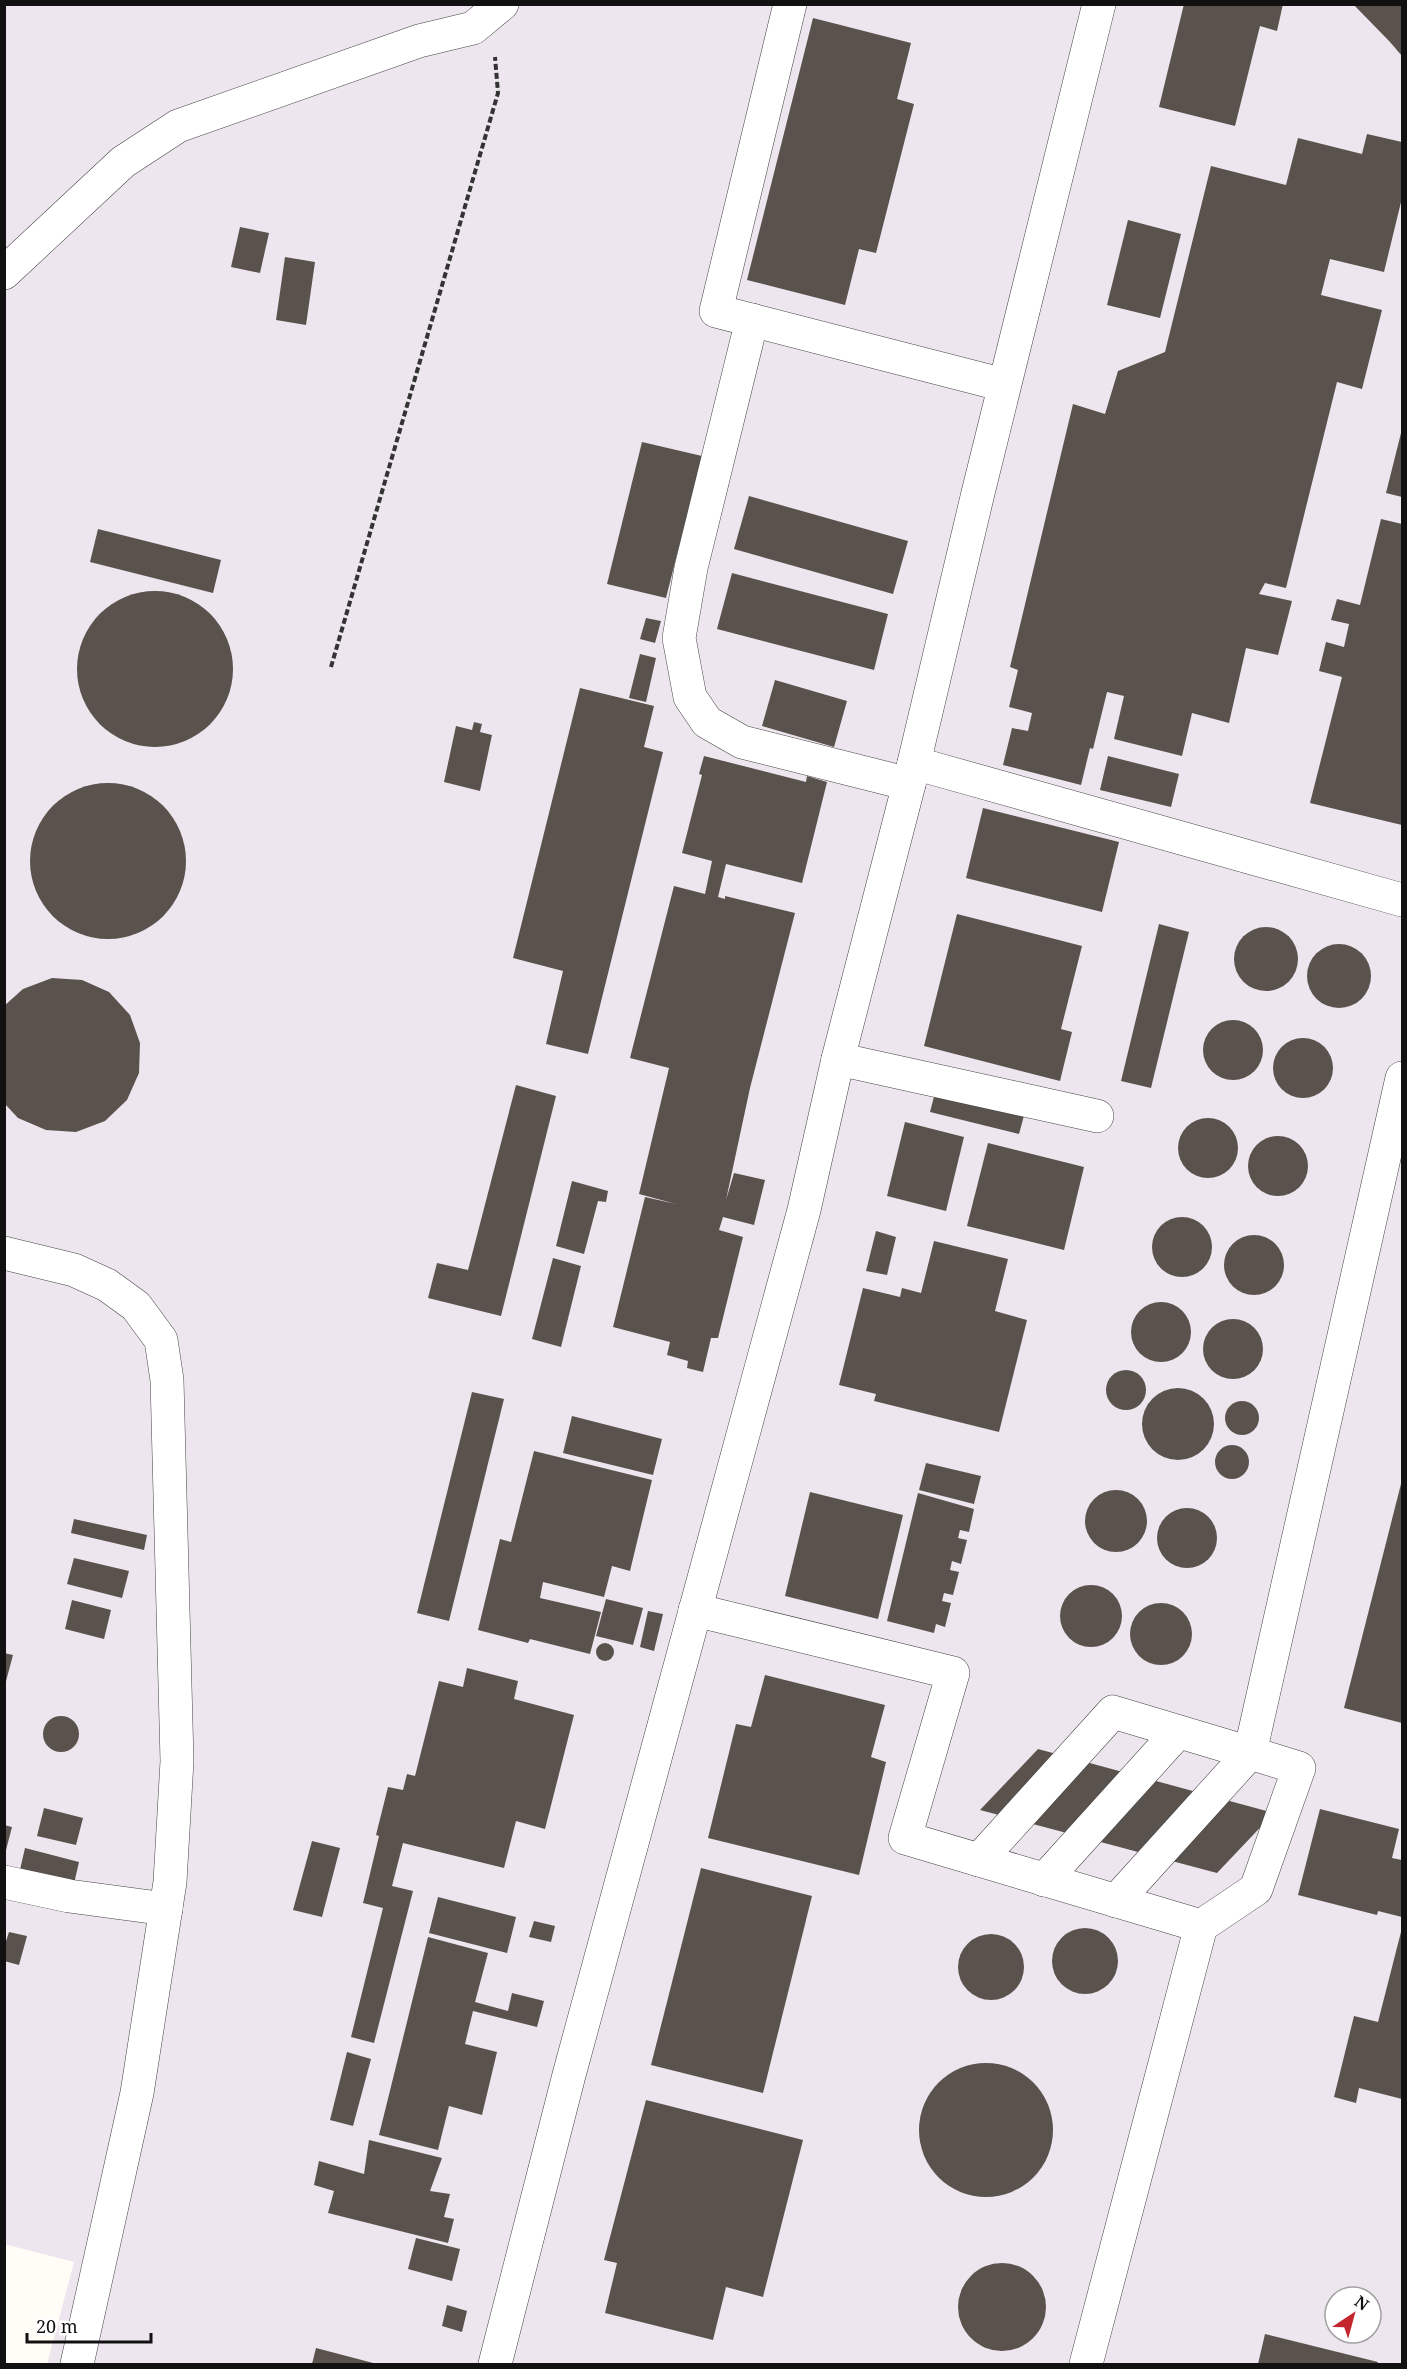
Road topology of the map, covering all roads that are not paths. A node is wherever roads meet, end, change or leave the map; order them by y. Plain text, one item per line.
1 (502, 4) edge
2 (790, 4) edge
3 (1098, 4) edge
4 (4, 273) edge
5 (752, 320) junction
6 (1004, 385) junction
7 (911, 774) junction
8 (1402, 900) edge
9 (838, 1059) junction
10 (1402, 1078) edge
11 (1097, 1116) dead end
12 (4, 1253) edge
13 (695, 1610) junction
14 (1178, 1732) junction
15 (1250, 1753) junction
16 (979, 1860) junction
17 (1044, 1880) junction
18 (4, 1882) edge
19 (1116, 1901) junction
20 (166, 1909) junction
21 (1201, 1926) junction
22 (77, 2364) edge
23 (495, 2364) edge
24 (1086, 2364) edge

1 - 4 lane
2 - 5 lane
3 - 6 lane
5 - 6 lane
5 - 7 lane
6 - 7 lane
7 - 8 lane
7 - 9 lane
9 - 11 lane
9 - 13 lane
10 - 15 lane
12 - 20 lane
13 - 16 lane
13 - 23 lane
14 - 15 lane
14 - 16 lane
14 - 17 lane
15 - 19 lane
15 - 21 lane
16 - 17 lane
17 - 19 lane
18 - 20 lane
19 - 21 lane
20 - 22 lane
21 - 24 lane

